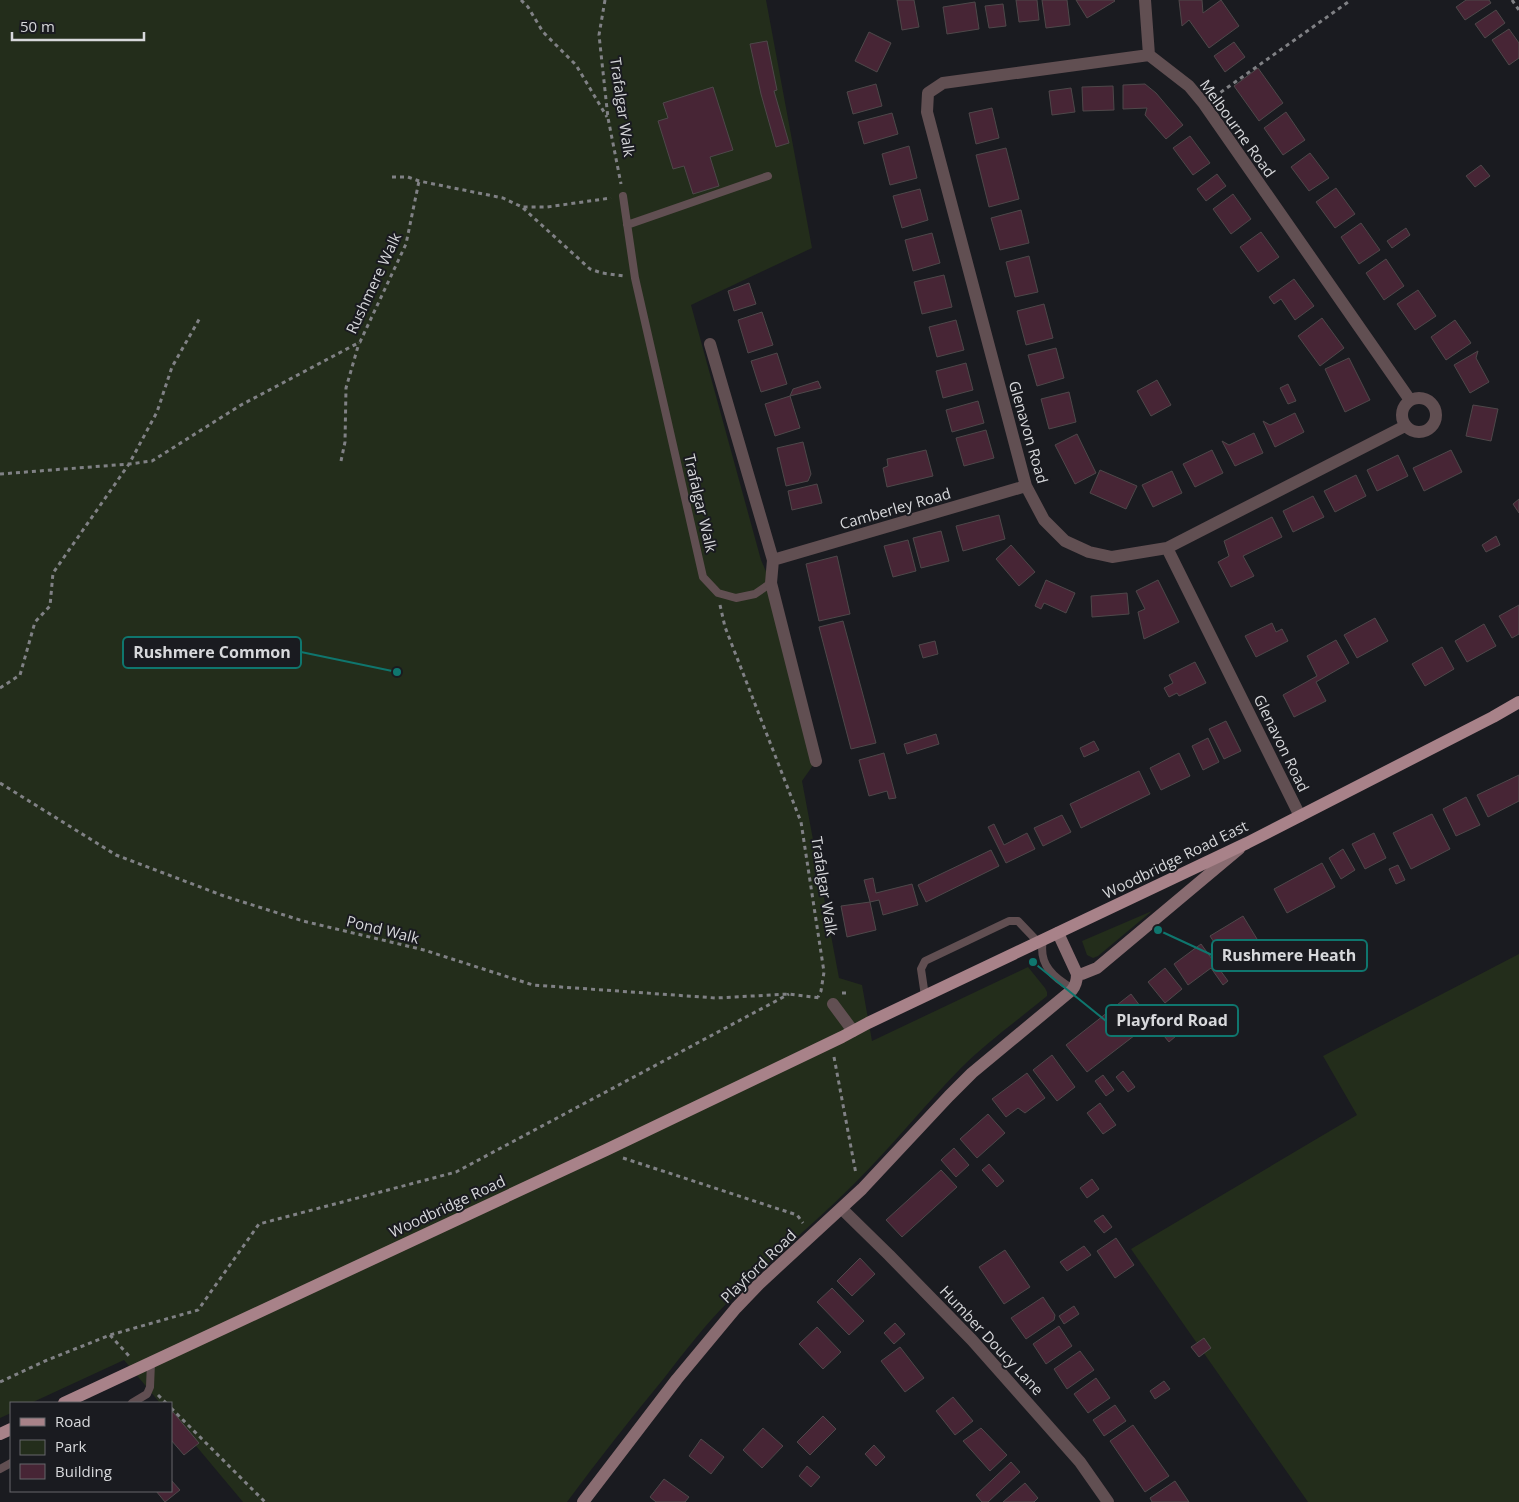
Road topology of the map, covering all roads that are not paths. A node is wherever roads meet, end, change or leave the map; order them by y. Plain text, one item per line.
1 (1145, 0) edge
2 (1149, 55) junction
3 (768, 176) dead end
4 (623, 196) road end
5 (627, 225) junction
6 (710, 344) dead end
7 (1410, 400) junction
8 (1405, 426) junction
9 (1026, 486) junction
10 (1167, 548) junction
11 (773, 560) junction
12 (771, 583) junction
13 (1519, 702) edge
14 (816, 761) dead end
15 (1300, 816) junction
16 (1247, 843) junction
17 (1058, 933) junction
18 (1041, 941) junction
19 (1077, 974) junction
20 (1073, 989) junction
21 (925, 996) junction
22 (828, 1002) road end
23 (848, 1034) junction
24 (842, 1209) junction
25 (151, 1362) junction
26 (66, 1402) edge
27 (134, 1402) edge
28 (583, 1502) edge
29 (1108, 1502) edge

1 - 2 street
2 - 7 street, Melbourne Road
2 - 9 street, Glenavon Road
3 - 5 lane
4 - 5 lane, Trafalgar Walk
5 - 12 lane, Trafalgar Walk
6 - 11 street
7 - 8 street
7 - 8 street
8 - 10 street
9 - 10 street, Glenavon Road
9 - 11 street, Camberley Road
10 - 15 street, Glenavon Road
11 - 12 street
12 - 14 street
13 - 15 main road, Woodbridge Road East
15 - 16 main road, Woodbridge Road East
16 - 17 main road, Woodbridge Road East
16 - 19 street
17 - 18 main road, Woodbridge Road East
17 - 19 street
18 - 20 lane
18 - 21 main road, Woodbridge Road East
18 - 21 lane
19 - 20 street
20 - 24 street, Playford Road
21 - 23 main road, Woodbridge Road East
22 - 23 street
23 - 25 main road, Woodbridge Road
24 - 28 street, Playford Road
24 - 29 street, Humber Doucy Lane
25 - 26 main road, Woodbridge Road
25 - 27 lane

